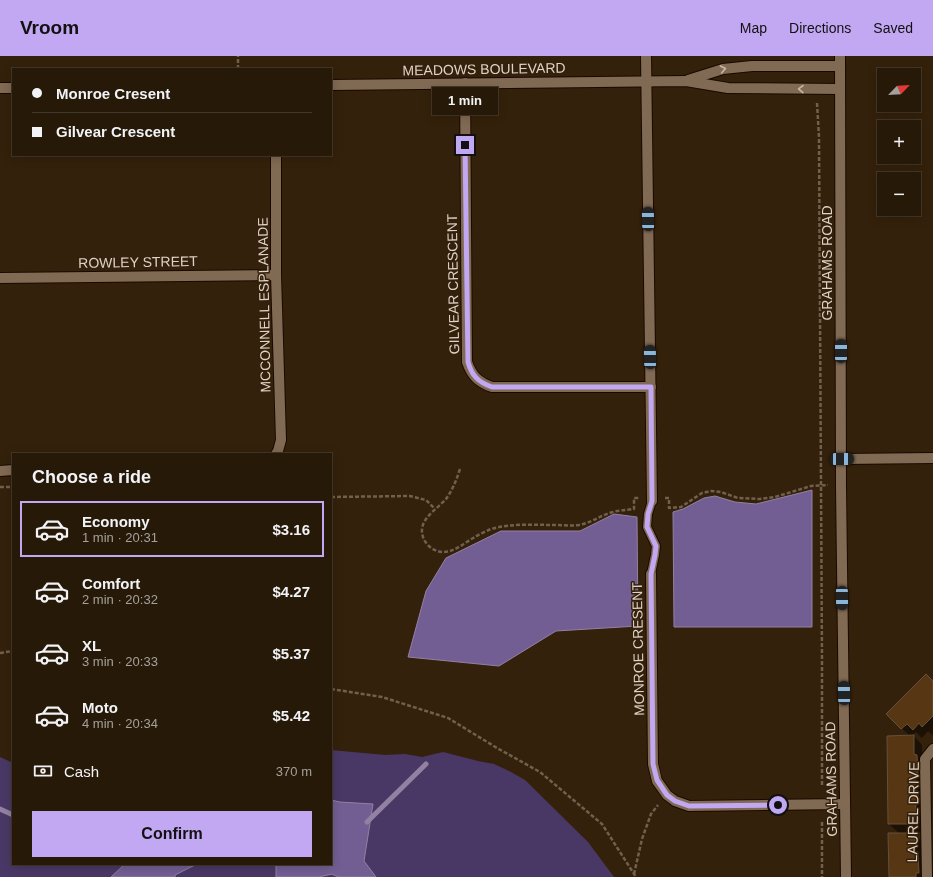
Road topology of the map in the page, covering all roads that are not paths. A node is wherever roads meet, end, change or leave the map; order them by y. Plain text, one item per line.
1 (646, 56) edge
2 (840, 56) edge
3 (840, 66) junction
4 (646, 81) junction
5 (686, 81) junction
6 (464, 83) junction
7 (332, 84) edge
8 (0, 88) edge
9 (12, 88) edge
10 (840, 89) junction
11 (276, 156) edge
12 (276, 274) junction
13 (0, 278) edge
14 (651, 387) junction
15 (277, 453) edge
16 (933, 458) edge
17 (842, 459) junction
18 (12, 470) edge
19 (0, 471) edge
20 (652, 500) joint
21 (651, 574) joint
22 (933, 749) edge
23 (845, 804) junction
24 (930, 856) edge
25 (846, 877) edge
26 (927, 877) edge

1 - 4 street, MONROE CRESENT
2 - 3 street, GRAHAMS ROAD
5 -> 3 street, MEADOWS BOULEVARD
3 - 10 street, GRAHAMS ROAD
4 - 5 street, MEADOWS BOULEVARD
4 - 6 street, MEADOWS BOULEVARD
4 - 14 street, MONROE CRESENT
10 -> 5 street, MEADOWS BOULEVARD
6 - 7 street, MEADOWS BOULEVARD
6 - 14 street, GILVEAR CRESCENT
8 - 9 street
10 - 17 street, GRAHAMS ROAD
11 - 12 street, MCCONNELL ESPLANADE
12 - 13 street, ROWLEY STREET
12 - 15 street, MCCONNELL ESPLANADE
14 - 20 street, MONROE CRESENT
16 - 17 street
17 - 23 street, GRAHAMS ROAD
18 - 19 street
20 - 21 lane, MONROE CRESENT
21 - 23 street, MONROE CRESENT
22 - 24 street, LAUREL DRIVE
23 - 25 street, GRAHAMS ROAD
24 - 26 street, LAUREL DRIVE

